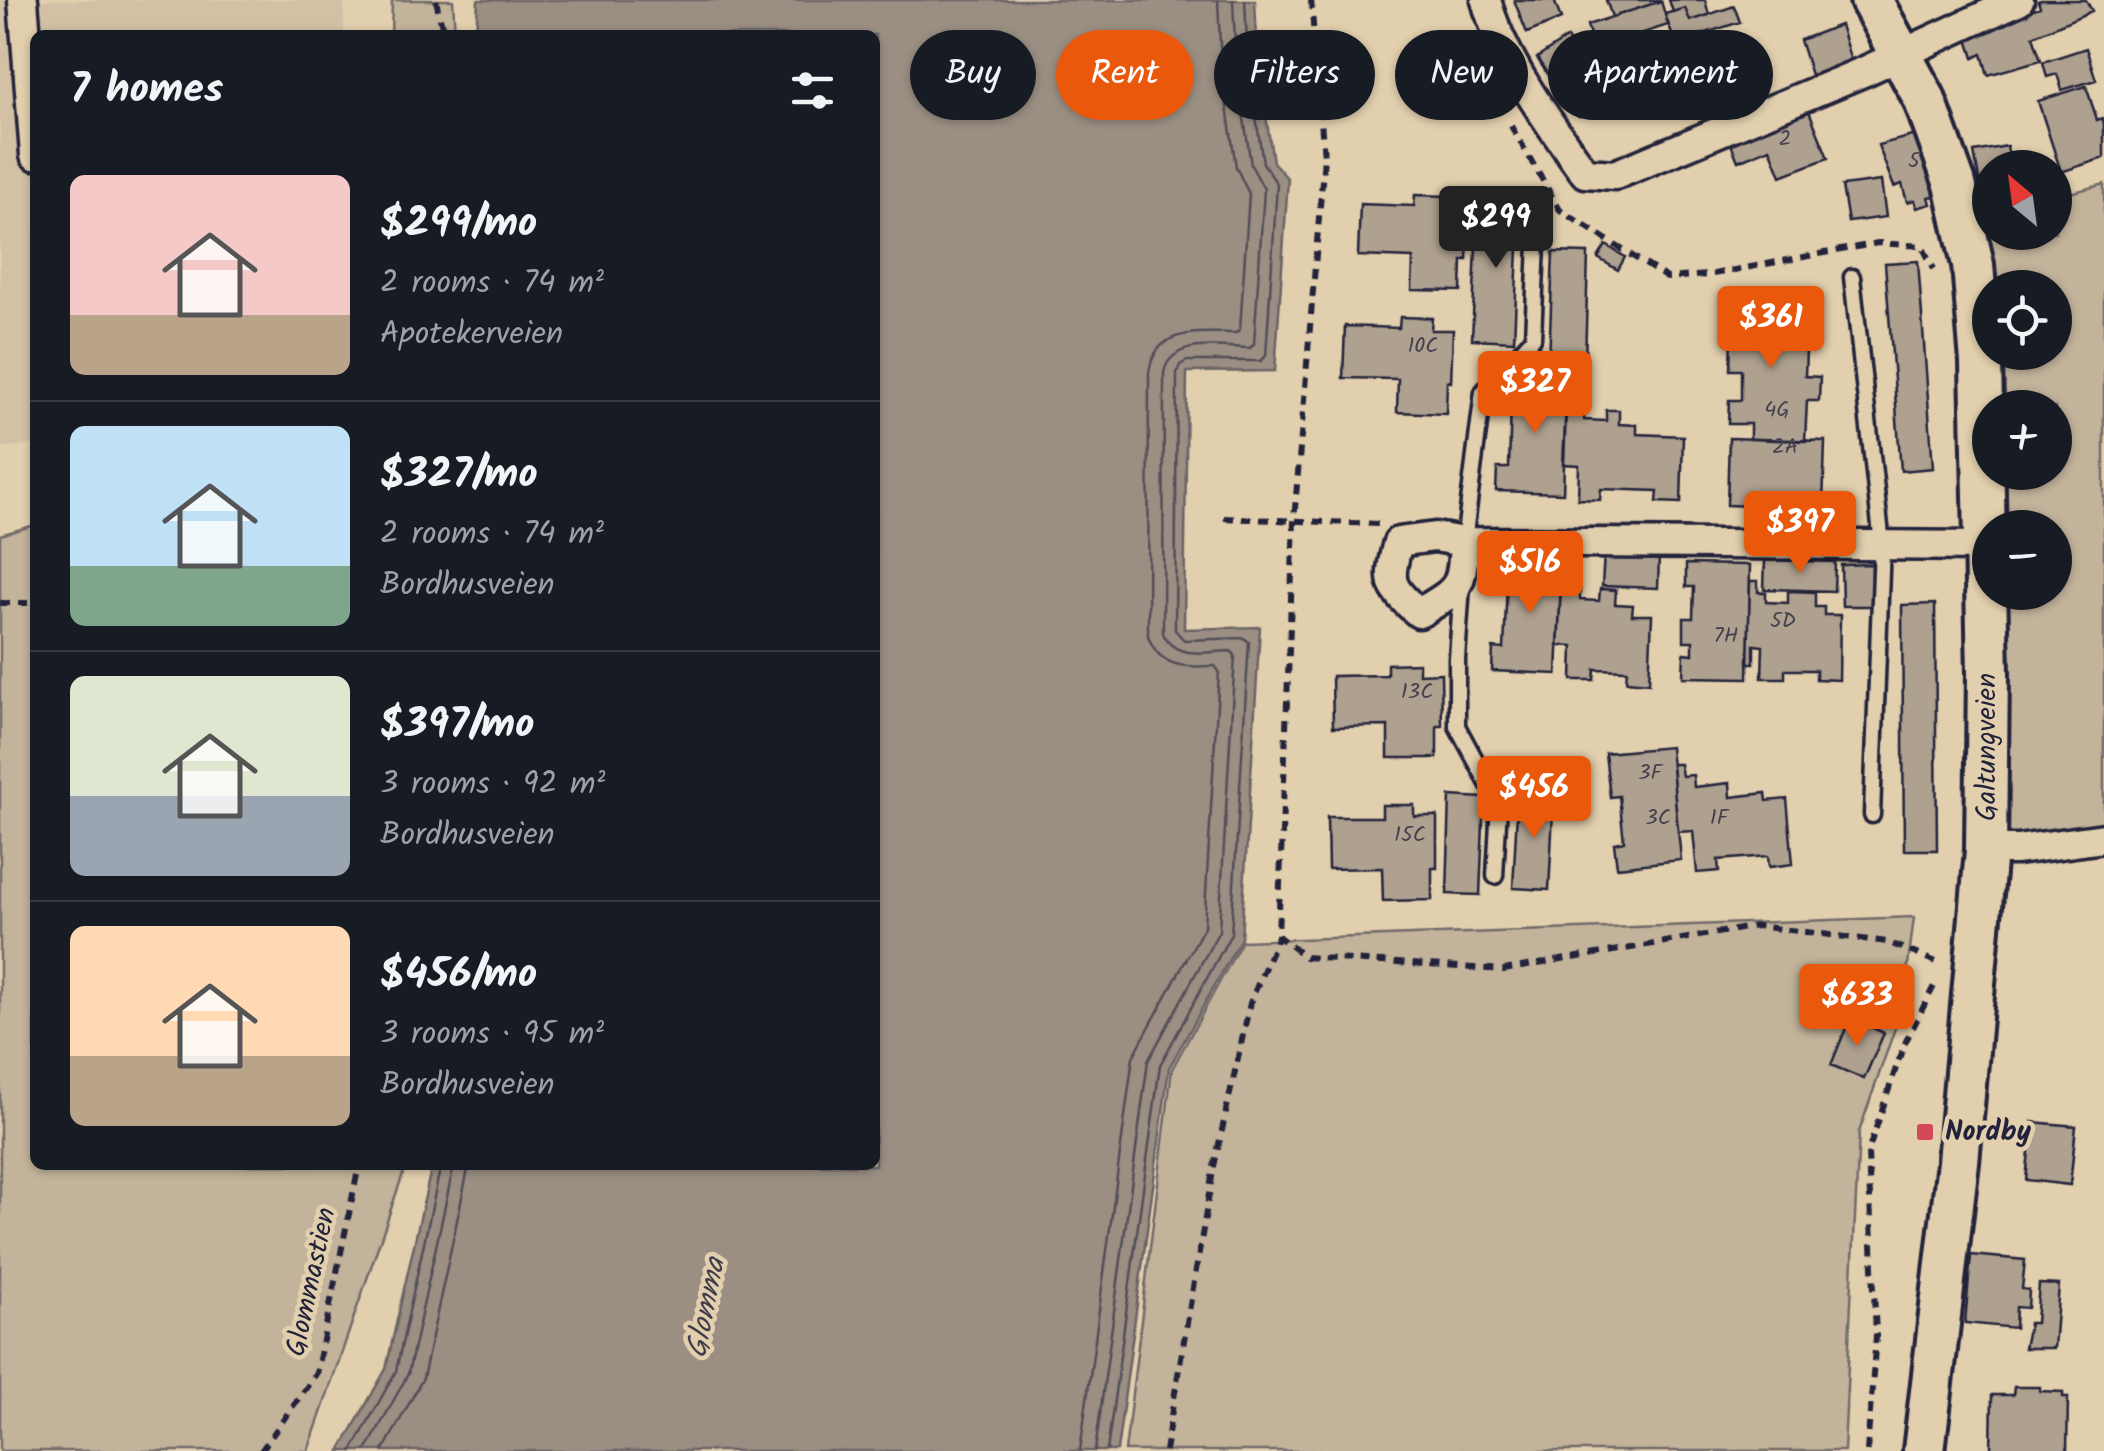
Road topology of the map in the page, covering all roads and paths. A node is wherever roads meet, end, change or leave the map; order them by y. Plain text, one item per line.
1 (23, 0) edge
2 (436, 0) edge
3 (1486, 0) edge
4 (1870, 0) edge
5 (2018, 0) edge
6 (443, 30) edge
7 (1901, 53) junction
8 (30, 90) edge
9 (1508, 120) edge
10 (1536, 243) dead end
11 (1852, 278) dead end
12 (1940, 278) dead end
13 (1985, 510) edge
14 (1224, 518) dead end
15 (1294, 521) dead end
16 (1464, 542) junction
17 (1882, 544) junction
18 (1972, 546) edge
19 (1463, 578) junction
20 (0, 603) edge
21 (30, 603) edge
22 (1986, 610) edge
23 (1872, 814) dead end
24 (2104, 838) edge
25 (1986, 850) junction
26 (1495, 876) dead end
27 (1278, 936) dead end
28 (1945, 946) dead end
29 (1945, 965) dead end
30 (1936, 982) dead end
31 (358, 1170) edge
32 (262, 1451) edge
33 (1164, 1451) edge
34 (1867, 1451) edge
35 (1924, 1451) edge

1 - 8 street
2 - 6 path
3 - 7 street
4 - 7 main road, Galtungveien
5 - 7 street
7 - 13 main road, Galtungveien
9 - 12 path
10 - 16 lane
11 - 17 lane
14 - 15 path
16 - 17 street
16 - 19 street
16 - 19 street
17 - 18 street
17 - 23 lane
19 - 26 lane
20 - 21 path
22 - 25 main road, Galtungveien
24 - 25 street
25 - 35 main road, Galtungveien
27 - 33 path
28 - 29 path
30 - 34 path
31 - 32 path, Glommastien

